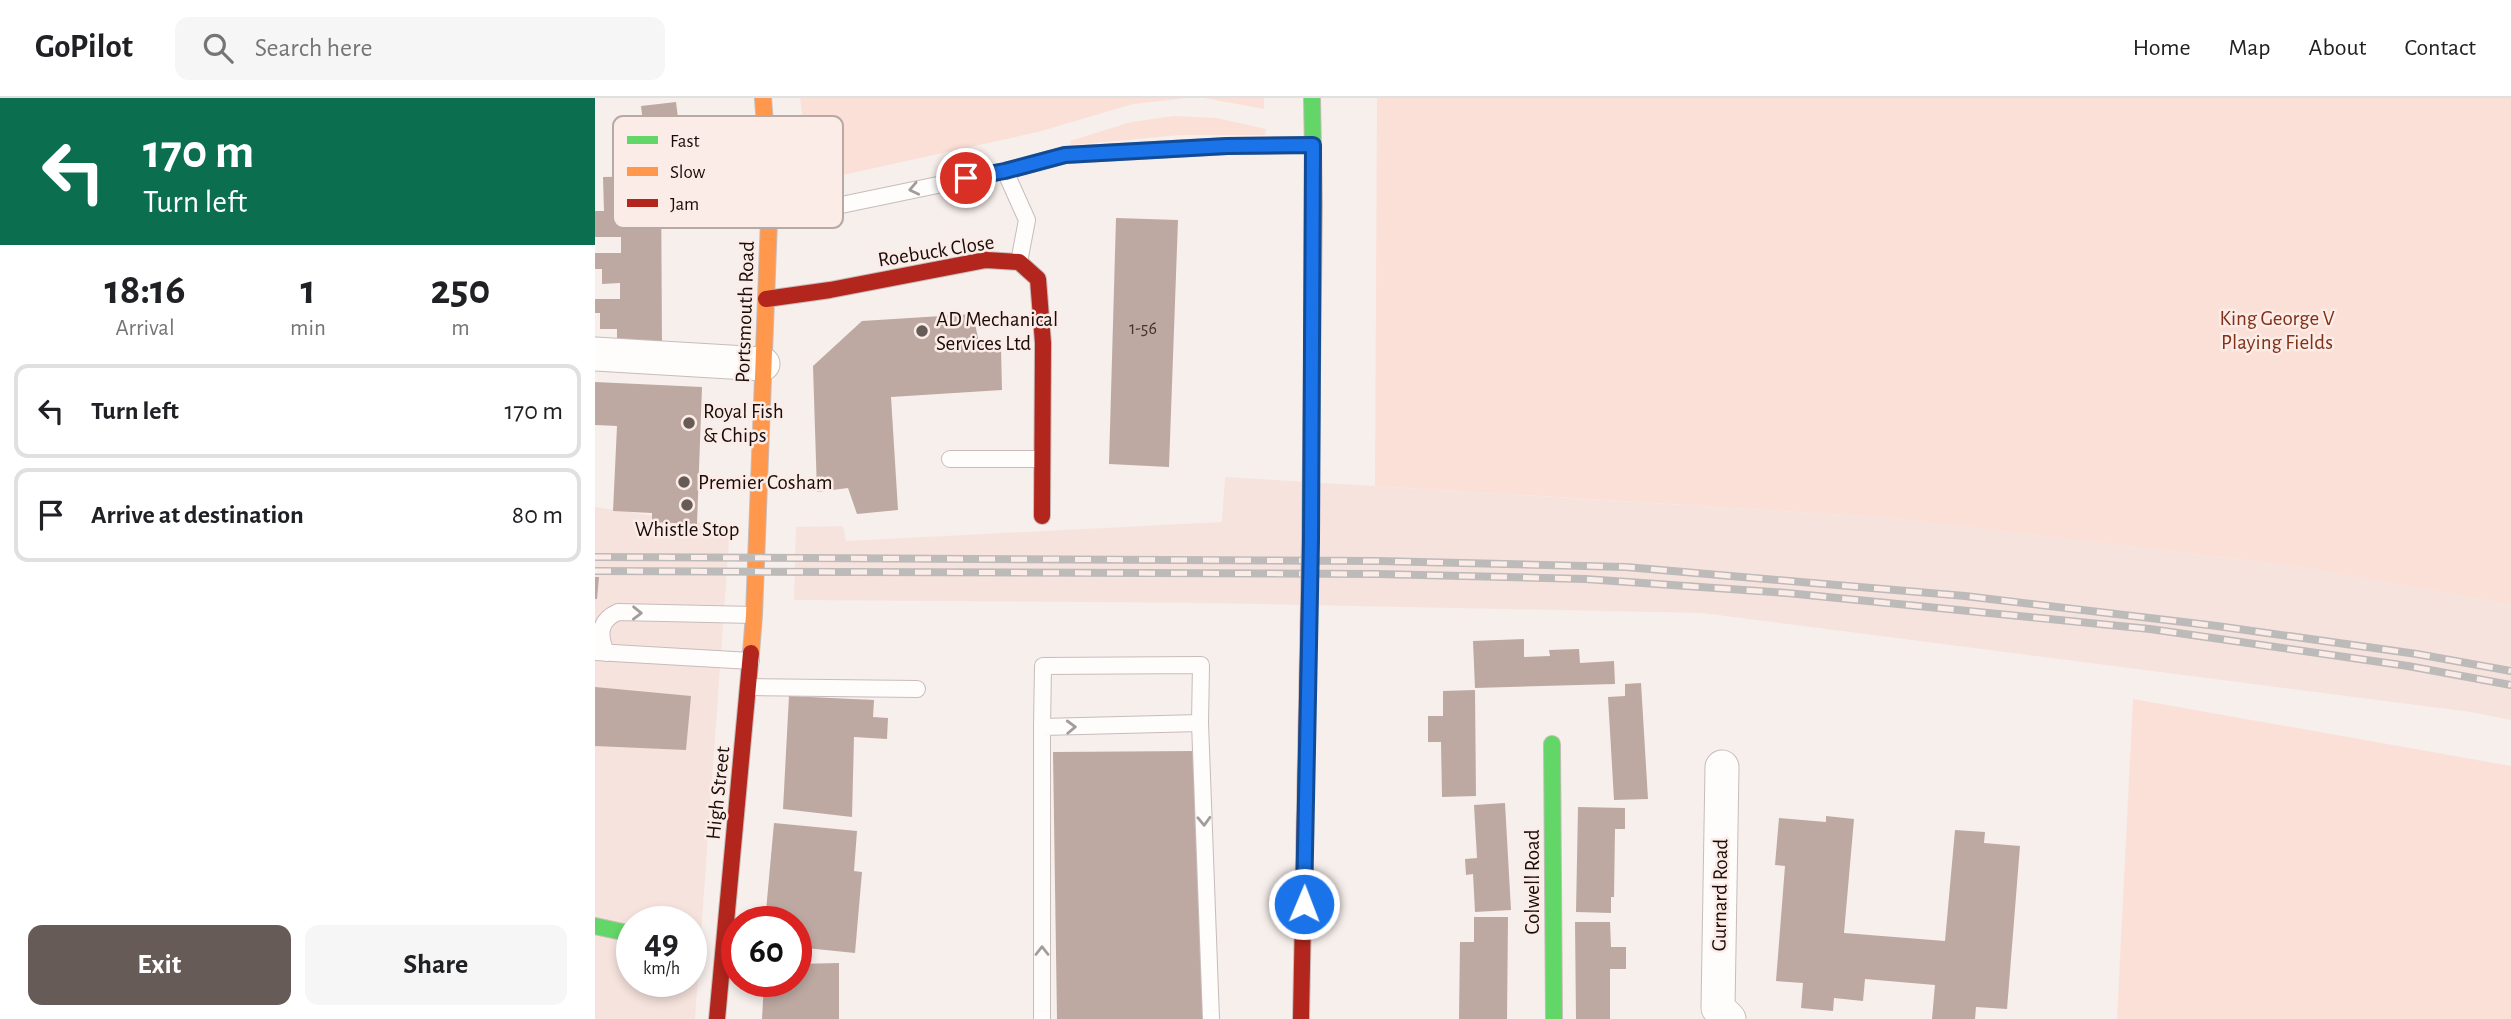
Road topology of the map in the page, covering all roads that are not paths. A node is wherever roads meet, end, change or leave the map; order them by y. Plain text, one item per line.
1 (763, 98) edge
2 (1312, 98) edge
3 (764, 116) edge
4 (1313, 145) junction
5 (1005, 171) junction
6 (843, 205) edge
7 (769, 228) edge
8 (1019, 262) junction
9 (766, 299) junction
10 (595, 354) edge
11 (763, 364) junction
12 (1041, 458) junction
13 (950, 459) dead end
14 (1042, 516) dead end
15 (757, 570) joint
16 (754, 615) junction
17 (601, 652) edge
18 (751, 661) junction
19 (749, 687) junction
20 (917, 689) dead end
21 (1200, 723) junction
22 (1042, 727) junction
23 (1552, 744) dead end
24 (1722, 767) dead end
25 (595, 926) edge
26 (616, 931) edge
27 (1302, 1017) edge
28 (717, 1019) edge
29 (1042, 1019) edge
30 (1211, 1019) edge
31 (1554, 1019) edge
32 (1729, 1019) edge

1 - 3 street, Portsmouth Road
2 - 4 street
4 - 5 lane
4 - 27 street, bridge
5 -> 6 lane
5 - 8 lane
7 - 9 street, Portsmouth Road
8 - 9 street, Roebuck Close
8 - 12 street, Roebuck Close
9 - 11 street, Portsmouth Road
10 - 11 street
11 - 15 street, Portsmouth Road
12 - 13 lane
12 - 14 street, Roebuck Close
15 - 16 street, High Street
17 -> 16 lane
16 - 18 street, High Street
17 - 18 lane
18 - 19 street, High Street
19 - 20 lane
19 - 28 street, High Street
22 -> 21 lane
21 - 22 lane
21 -> 30 lane
29 -> 22 lane
23 - 31 street, Colwell Road
24 - 32 street, Gurnard Road
25 - 26 street

